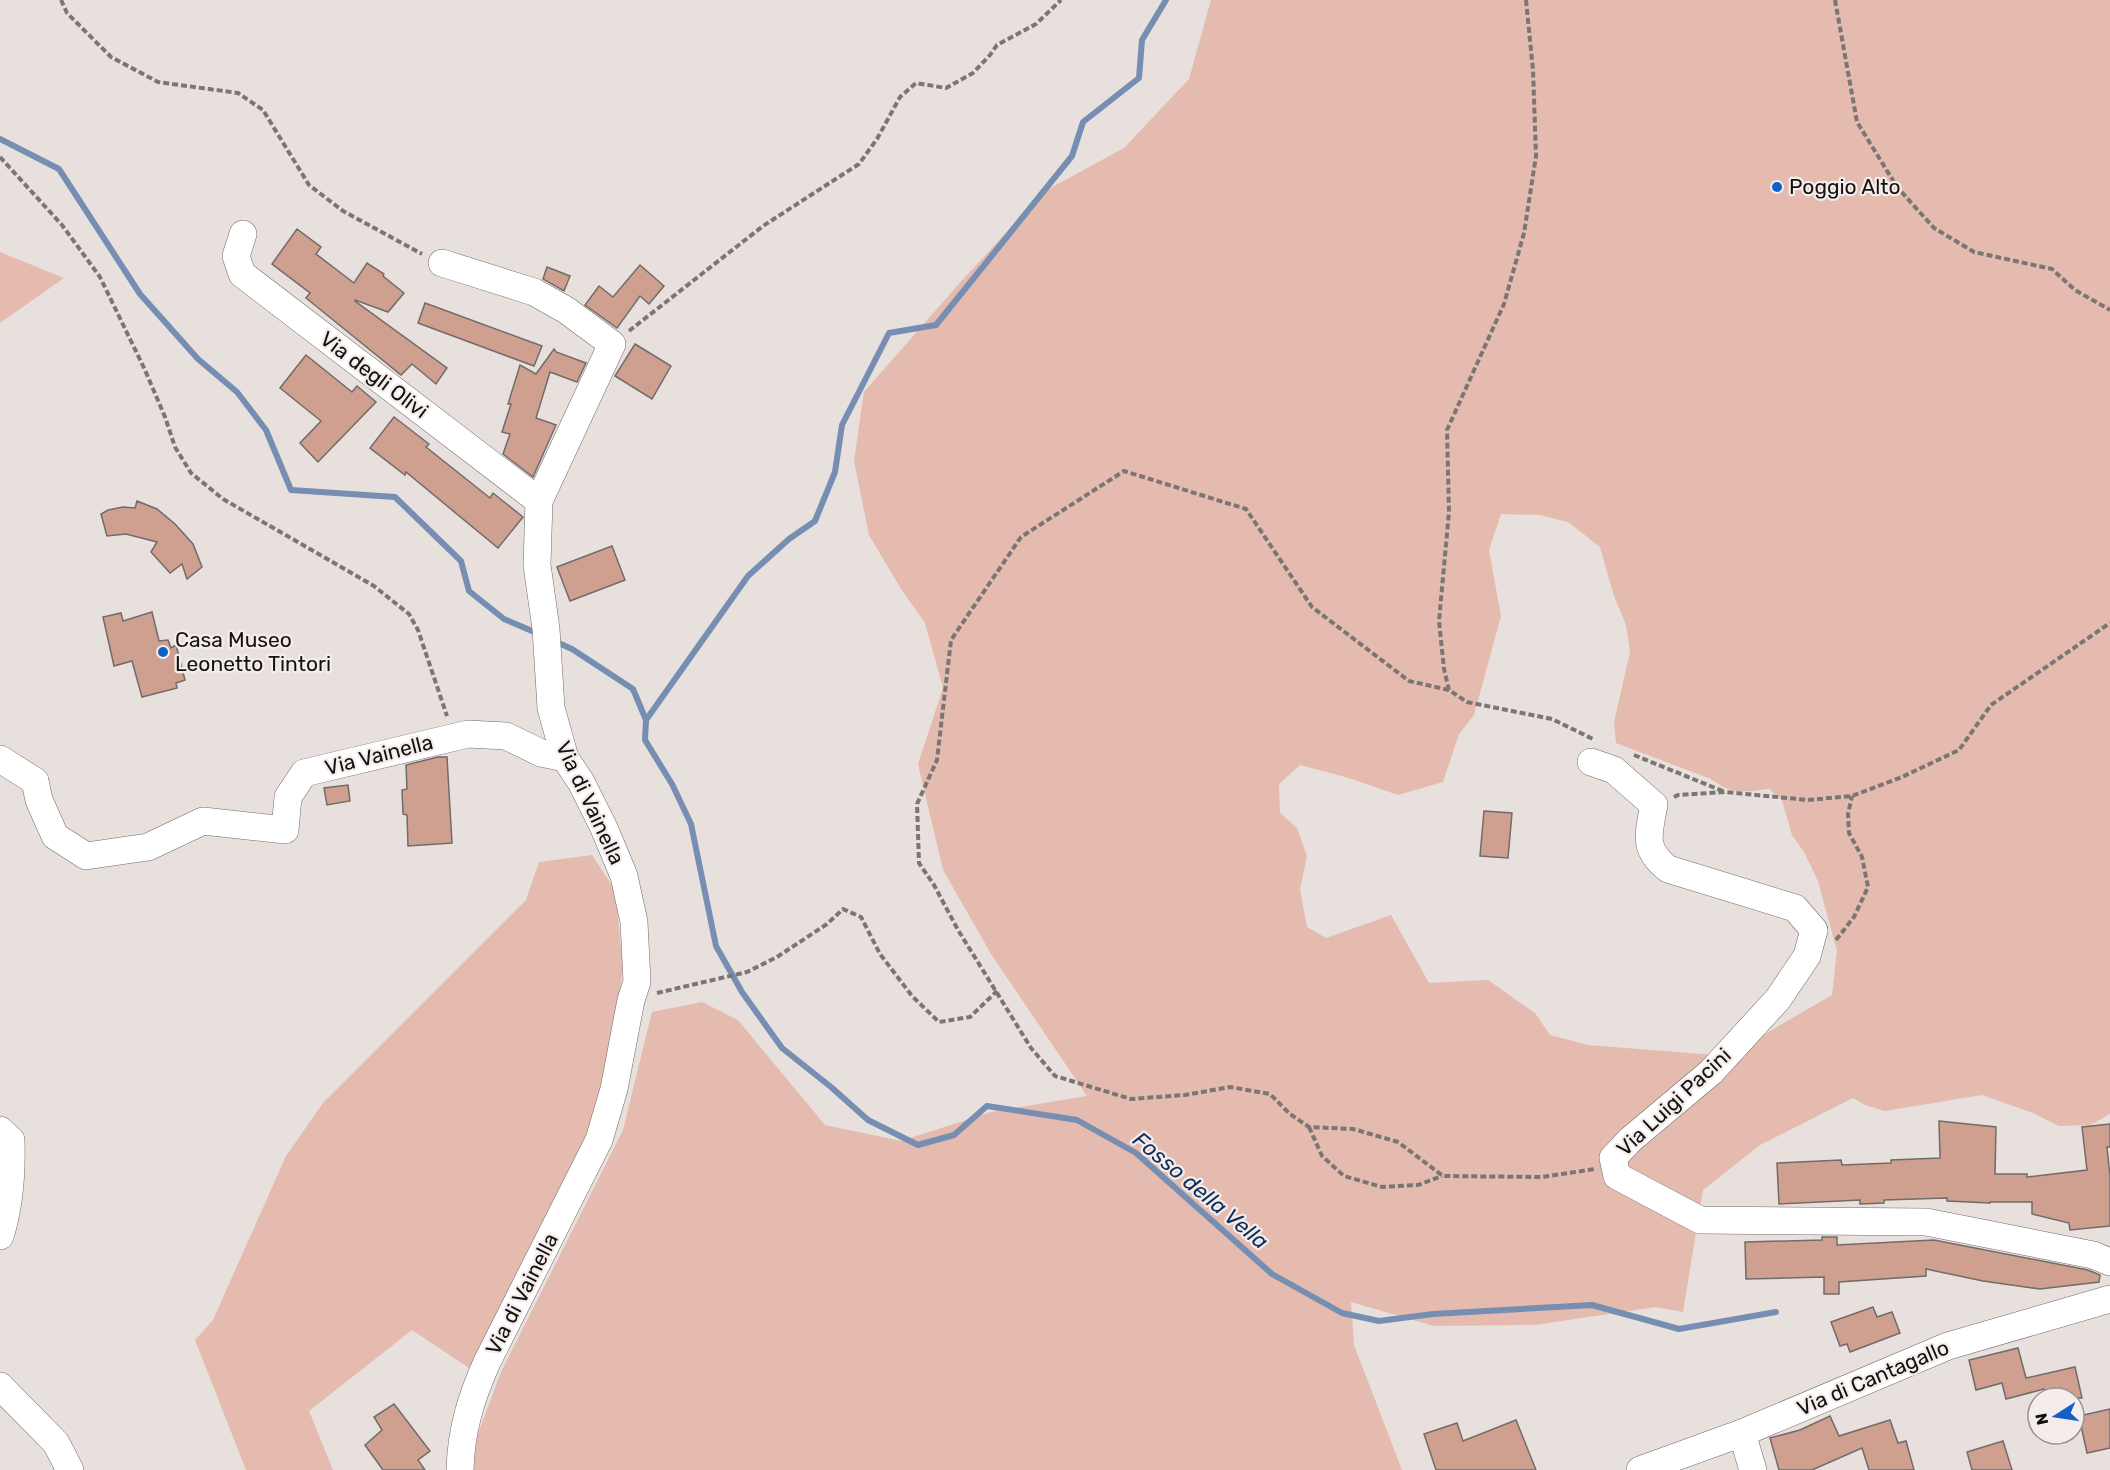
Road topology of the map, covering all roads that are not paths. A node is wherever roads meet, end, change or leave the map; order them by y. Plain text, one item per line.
1 (243, 234) dead end
2 (442, 263) road end
3 (540, 501) junction
4 (1595, 752) road end
5 (565, 758) junction
6 (0, 759) edge
7 (0, 1130) edge
8 (0, 1236) edge
9 (2110, 1262) edge
10 (2110, 1299) edge
11 (0, 1386) edge
12 (1742, 1433) junction
13 (70, 1470) edge
14 (460, 1470) edge
15 (1640, 1470) edge
16 (1753, 1470) edge

1 - 3 street, Via degli Olivi
2 - 3 street, Via di Vainella
3 - 5 street, Via di Vainella
4 - 9 street, Via Luigi Pacini
5 - 6 street, Via Vainella
5 - 14 street, Via di Vainella
7 - 8 street
10 - 12 street, Via di Cantagallo
11 - 13 street
12 - 15 street, Via di Cantagallo
12 - 16 street

